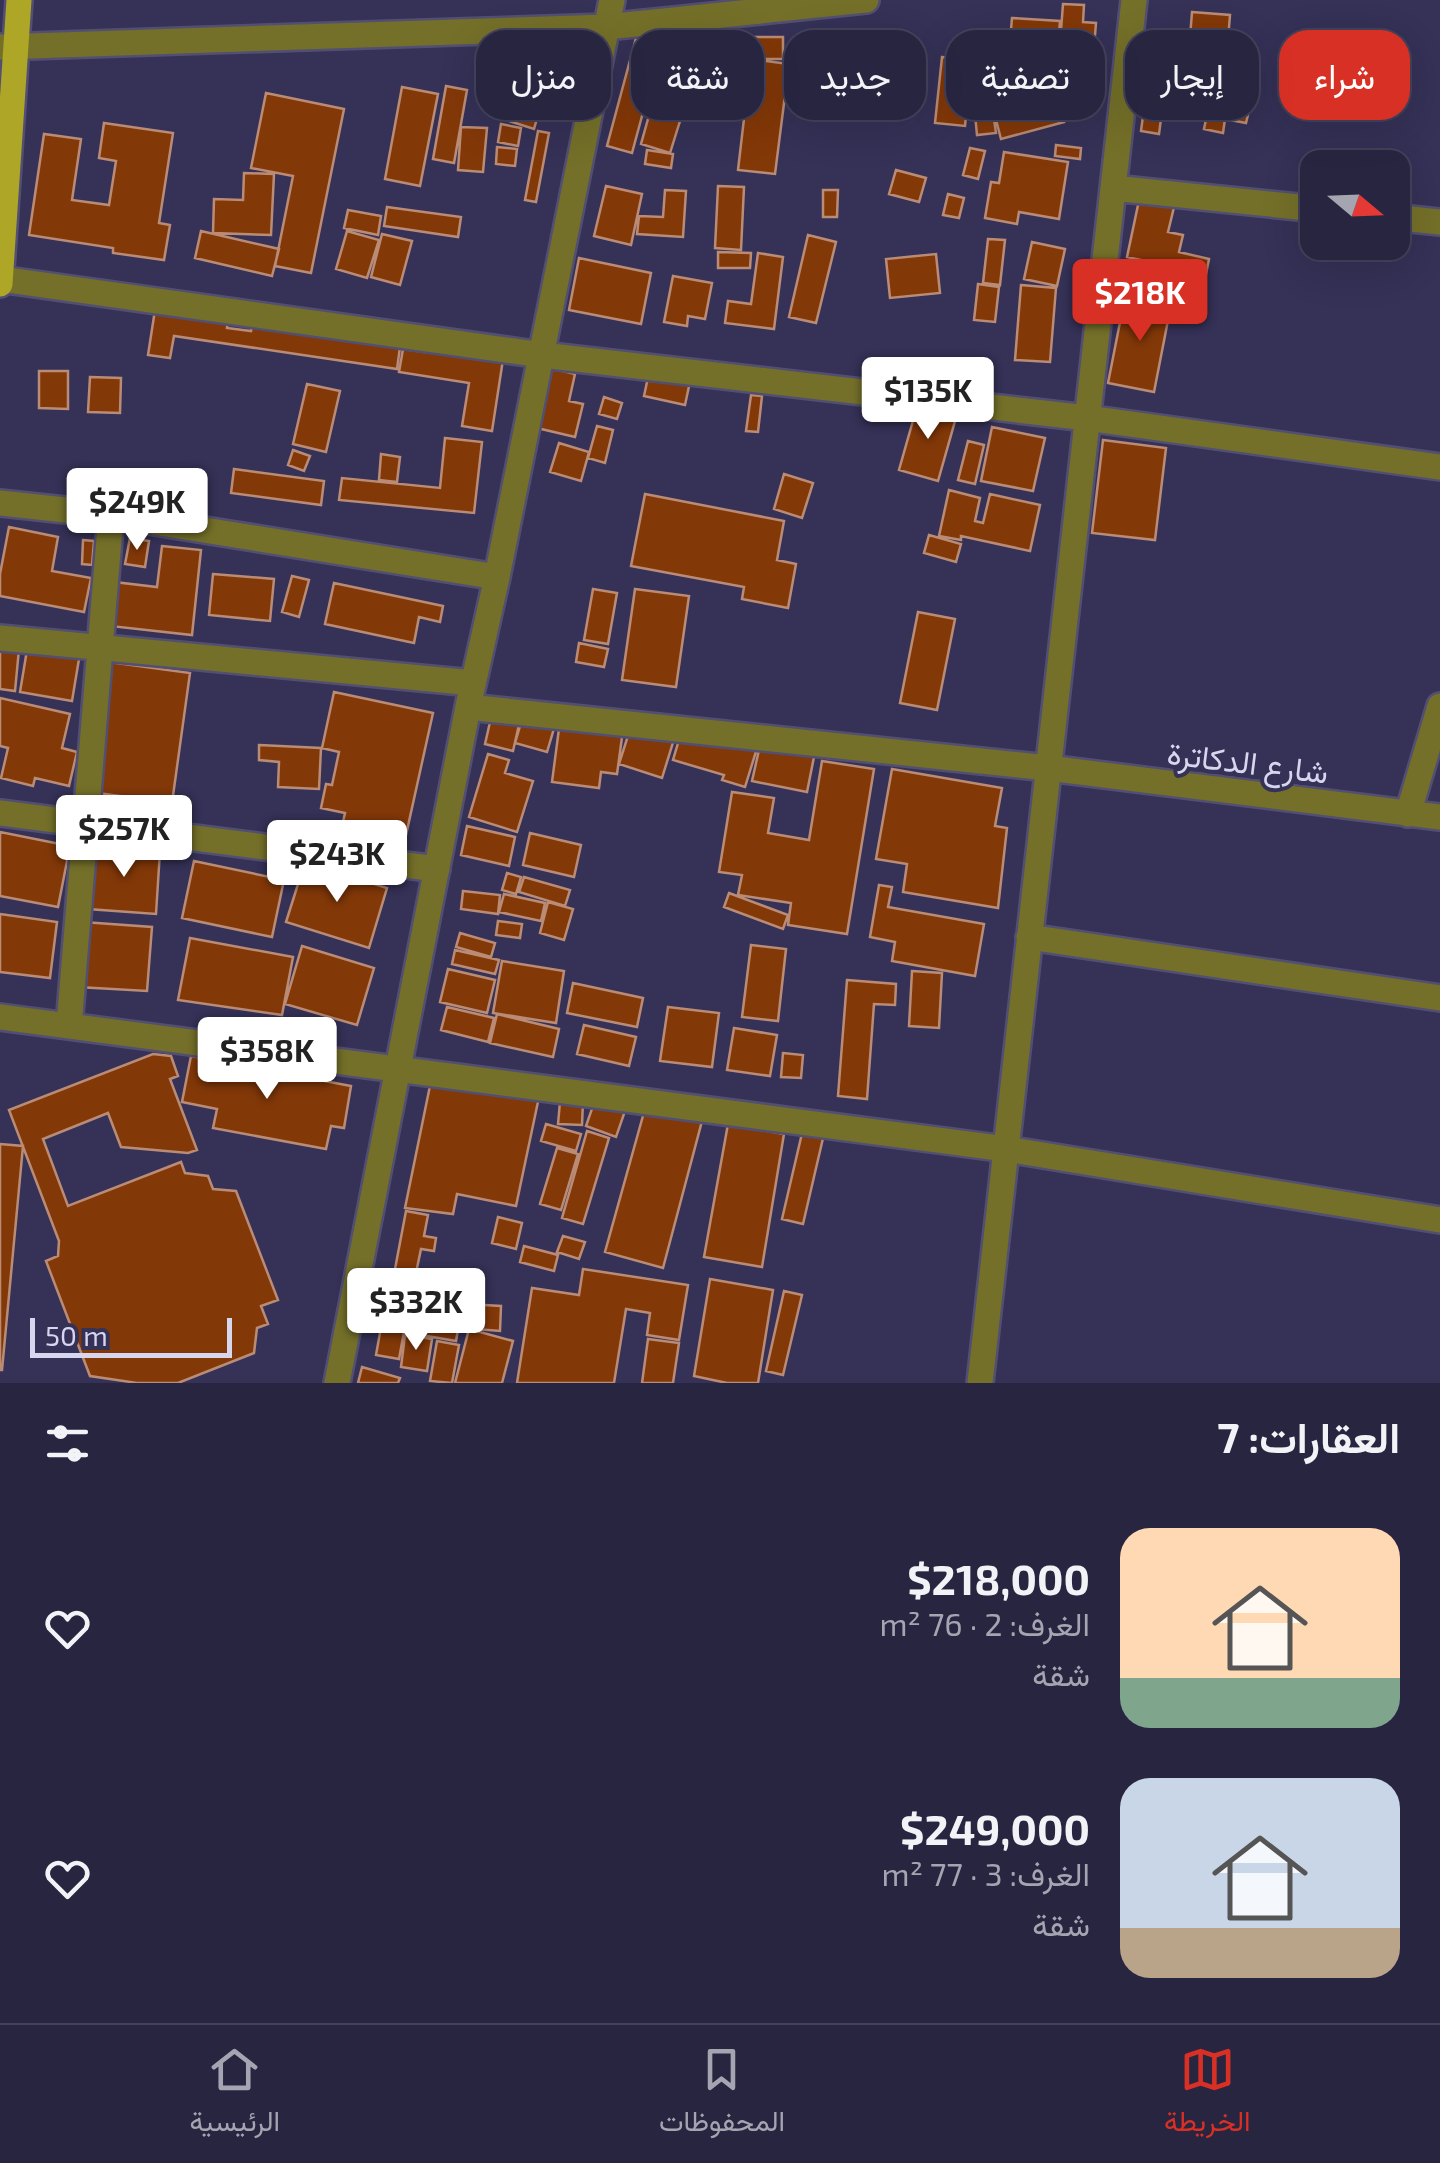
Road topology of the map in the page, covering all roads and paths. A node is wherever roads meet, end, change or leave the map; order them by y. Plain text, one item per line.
1 (19, 0) edge
2 (612, 0) edge
3 (866, 0) edge
4 (1134, 0) edge
5 (606, 27) junction
6 (7, 48) edge
7 (1113, 188) junction
8 (1300, 207) edge
9 (1410, 219) edge
10 (1440, 222) edge
11 (0, 281) edge
12 (542, 355) junction
13 (1087, 418) junction
14 (1440, 467) edge
15 (0, 503) edge
16 (111, 514) junction
17 (497, 577) junction
18 (0, 638) edge
19 (98, 646) junction
20 (471, 695) junction
21 (1440, 706) edge
22 (1048, 768) junction
23 (0, 813) edge
24 (1408, 814) junction
25 (1440, 817) edge
26 (87, 825) junction
27 (438, 870) junction
28 (1029, 937) junction
29 (1440, 998) edge
30 (0, 1017) edge
31 (69, 1026) junction
32 (399, 1072) junction
33 (1006, 1149) junction
34 (1440, 1220) edge
35 (337, 1383) edge
36 (980, 1383) edge

1 - 6 main road
2 - 5 street
3 - 5 street
4 - 7 street
5 - 6 street
5 - 12 street
6 - 11 main road
7 - 8 street
7 - 13 street
9 - 10 street
11 - 12 street
12 - 13 street
12 - 17 street
13 - 14 street
13 - 22 street
15 - 16 street
16 - 17 street
16 - 19 street
17 - 20 street
18 - 19 street, شارع الدكاترة
19 - 20 street, شارع الدكاترة
19 - 26 street
20 - 22 street, شارع الدكاترة
20 - 27 street
21 - 24 street
22 - 24 street, شارع الدكاترة
22 - 28 street
23 - 26 street
24 - 25 street, شارع الدكاترة
26 - 27 street
26 - 31 street
27 - 32 street
28 - 29 street
28 - 33 street
30 - 31 street
31 - 32 street
32 - 33 street
32 - 35 street
33 - 34 street
33 - 36 street

